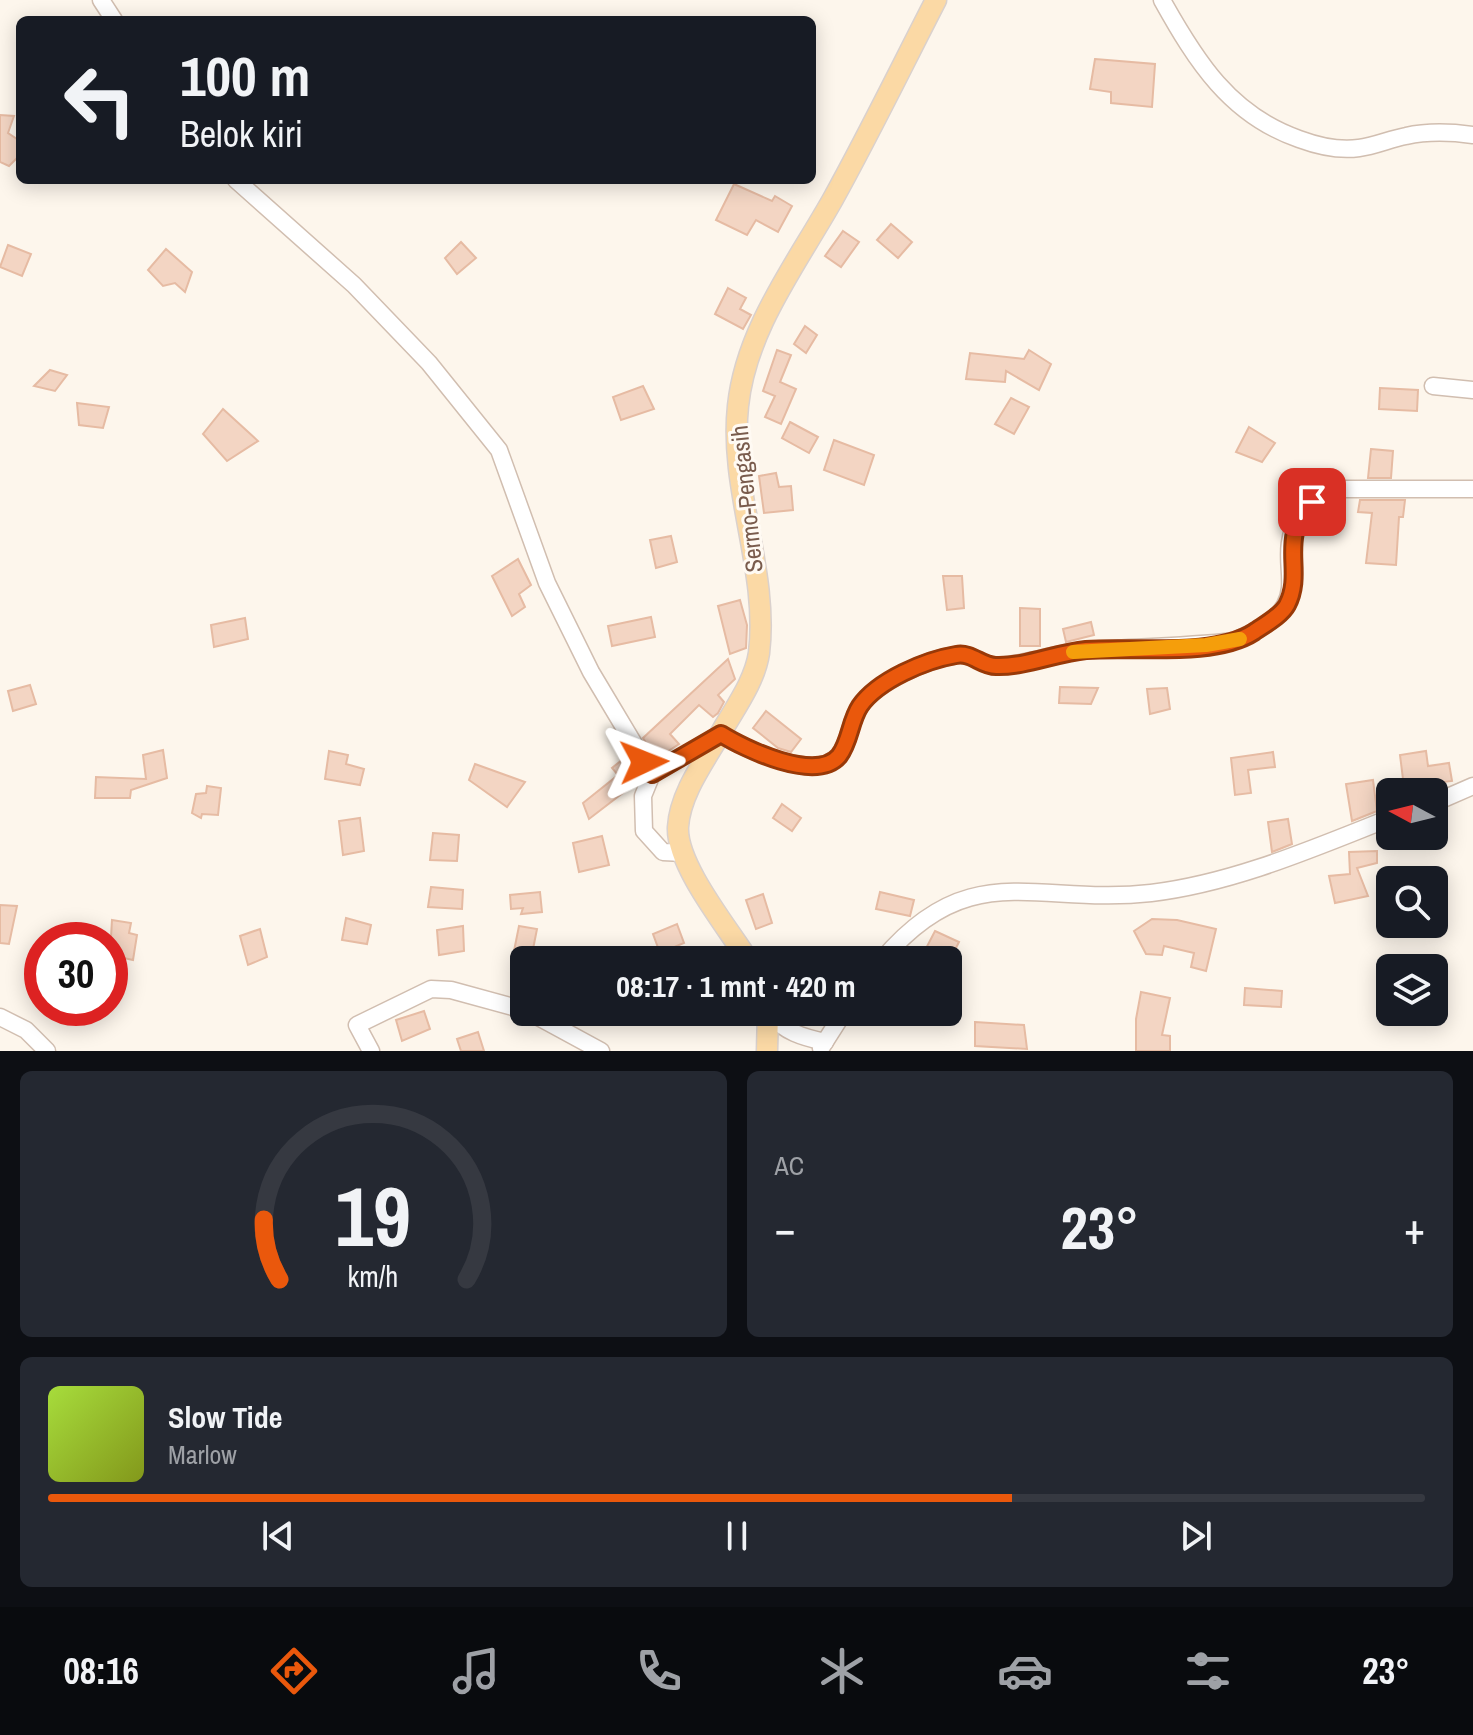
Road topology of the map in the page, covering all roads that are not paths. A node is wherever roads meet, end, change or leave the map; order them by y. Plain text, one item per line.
1 (936, 0) edge
2 (1162, 0) edge
3 (1473, 135) edge
4 (240, 184) edge
5 (1433, 386) dead end
6 (1473, 390) edge
7 (1473, 489) edge
8 (721, 734) junction
9 (652, 774) junction
10 (1473, 786) edge
11 (1448, 797) edge
12 (1376, 823) edge
13 (683, 853) junction
14 (739, 946) edge
15 (895, 946) edge
16 (510, 1007) edge
17 (0, 1017) edge
18 (554, 1026) edge
19 (768, 1026) edge
20 (780, 1026) edge
21 (835, 1026) edge
22 (822, 1046) edge
23 (47, 1051) edge
24 (371, 1051) edge
25 (601, 1051) edge
26 (767, 1051) edge

1 - 8 main road, Sermo-Pengasih
2 - 3 street
4 - 9 street
5 - 6 street
7 - 8 street
8 - 9 street
8 - 13 main road, Sermo-Pengasih
9 - 13 street
10 - 11 street
12 - 15 street
13 - 14 main road, Sermo-Pengasih
16 - 24 street
17 - 23 street
18 - 25 street
19 - 26 main road
20 - 22 street
21 - 22 street

